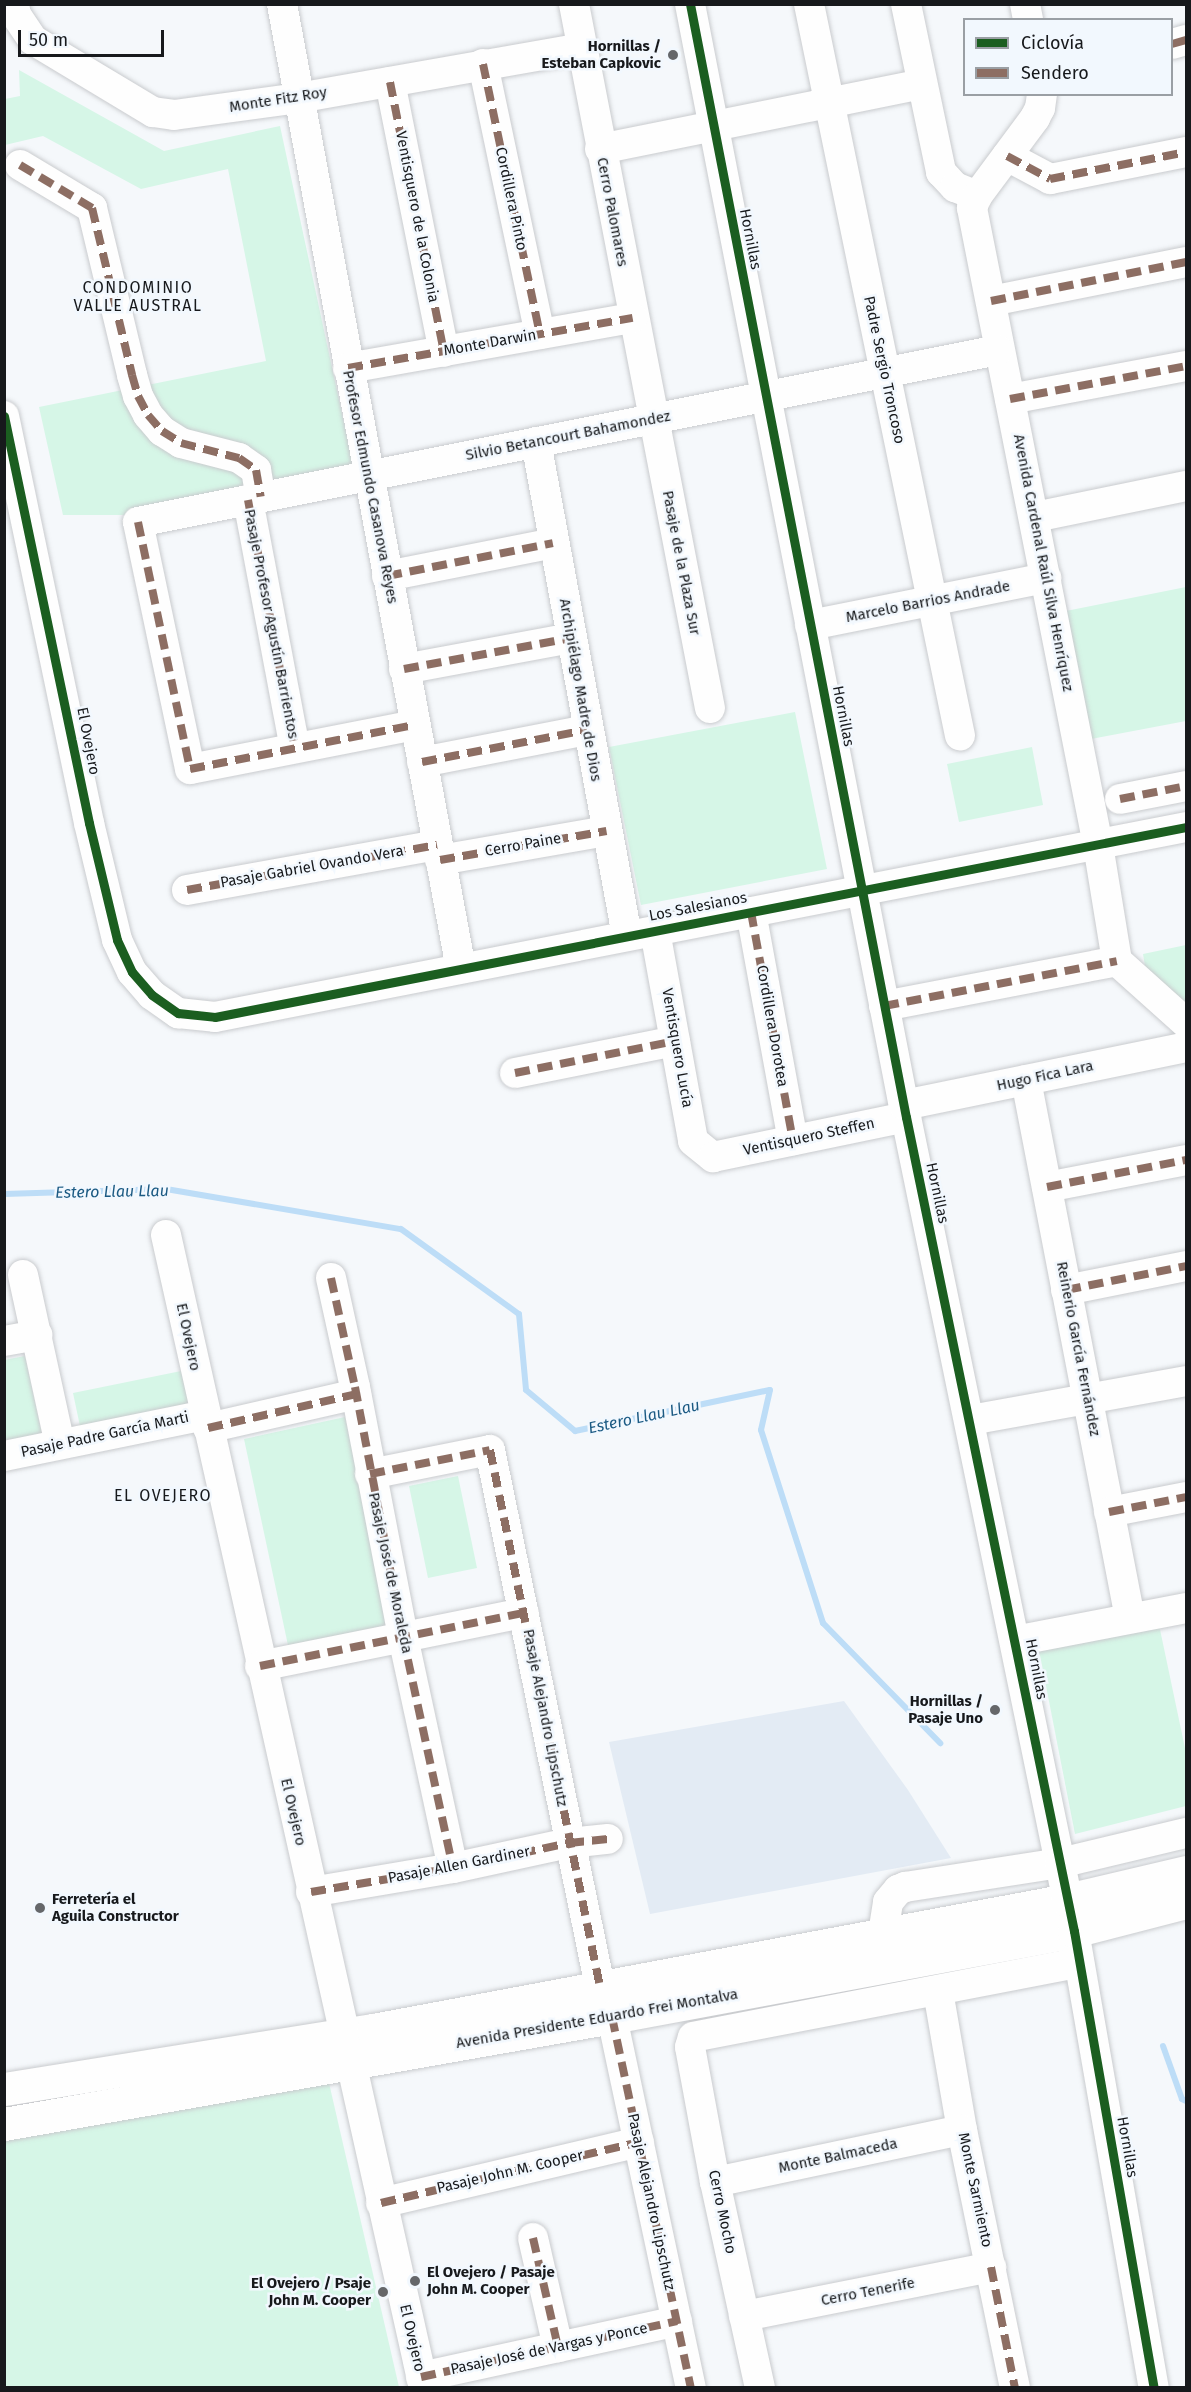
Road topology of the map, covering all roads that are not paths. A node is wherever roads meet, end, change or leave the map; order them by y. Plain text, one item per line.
1 (14, 4) edge
2 (282, 4) edge
3 (574, 4) edge
4 (690, 4) edge
5 (809, 4) edge
6 (906, 4) edge
7 (581, 48) junction
8 (483, 64) junction
9 (390, 82) junction
10 (921, 84) junction
11 (1042, 96) edge
12 (298, 98) junction
13 (828, 103) junction
14 (712, 126) junction
15 (600, 149) junction
16 (1186, 152) edge
17 (1007, 156) junction
18 (20, 165) dead end
19 (977, 196) junction
20 (1186, 262) edge
21 (991, 301) junction
22 (633, 318) junction
23 (540, 334) junction
24 (998, 350) junction
25 (444, 352) junction
26 (1186, 366) edge
27 (348, 368) junction
28 (885, 373) junction
29 (766, 396) junction
30 (1010, 399) junction
31 (4, 416) edge
32 (652, 419) junction
33 (536, 442) junction
34 (368, 476) junction
35 (1186, 486) edge
36 (255, 499) junction
37 (1035, 517) junction
38 (553, 543) junction
39 (387, 576) junction
40 (1046, 578) junction
41 (932, 602) junction
42 (810, 625) junction
43 (571, 638) junction
44 (404, 669) junction
45 (710, 708) dead end
46 (415, 724) junction
47 (587, 730) junction
48 (960, 736) dead end
49 (295, 748) junction
50 (422, 762) junction
51 (1186, 786) edge
52 (1120, 799) dead end
53 (1186, 827) edge
54 (606, 831) junction
55 (1098, 845) junction
56 (439, 852) junction
57 (188, 890) dead end
58 (861, 890) junction
59 (751, 912) junction
60 (641, 933) junction
61 (1117, 961) junction
62 (461, 969) junction
63 (884, 1006) junction
64 (215, 1017) joint
65 (1186, 1023) edge
66 (675, 1041) junction
67 (1186, 1047) edge
68 (515, 1073) dead end
69 (1026, 1080) junction
70 (905, 1111) junction
71 (793, 1140) junction
72 (713, 1156) joint
73 (1186, 1160) edge
74 (1047, 1187) junction
75 (166, 1235) dead end
76 (1186, 1266) edge
77 (23, 1275) dead end
78 (331, 1278) dead end
79 (1066, 1290) junction
80 (36, 1335) junction
81 (4, 1341) edge
82 (1186, 1381) edge
83 (356, 1394) junction
84 (1088, 1399) junction
85 (970, 1420) junction
86 (206, 1422) junction
87 (60, 1444) junction
88 (4, 1456) edge
89 (370, 1474) junction
90 (1186, 1497) edge
91 (1109, 1512) junction
92 (1186, 1608) edge
93 (524, 1613) junction
94 (1130, 1618) junction
95 (403, 1637) junction
96 (1015, 1641) junction
97 (260, 1666) junction
98 (1186, 1833) edge
99 (608, 1839) dead end
100 (569, 1843) junction
101 (1060, 1863) junction
102 (453, 1868) junction
103 (1186, 1872) edge
104 (311, 1892) junction
105 (1186, 1902) edge
106 (1071, 1915) junction
107 (883, 1934) junction
108 (1079, 1963) junction
109 (600, 1987) junction
110 (938, 1991) junction
111 (612, 2017) junction
112 (348, 2049) junction
113 (4, 2089) edge
114 (4, 2124) edge
115 (962, 2130) junction
116 (639, 2142) junction
117 (715, 2182) junction
118 (381, 2203) junction
119 (533, 2238) dead end
120 (991, 2267) junction
121 (744, 2316) junction
122 (677, 2321) junction
123 (558, 2348) junction
124 (422, 2382) edge
125 (1151, 2387) edge
126 (691, 2388) edge
127 (760, 2388) edge
128 (1015, 2388) edge

1 - 12 street, Monte Fitz Roy
2 - 12 street, Profesor Edmundo Casanova Reyes
3 - 7 street, Cerro Palomares
4 - 14 street, Hornillas
5 - 13 street, Padre Sergio Troncoso
6 - 10 street
7 - 8 street, Monte Fitz Roy
7 - 15 street, Cerro Palomares
8 - 9 street, Monte Fitz Roy
8 - 23 street, Cordillera Pinto
9 - 12 street, Monte Fitz Roy
9 - 25 street, Ventisquero de la Colonia
10 - 13 street
10 - 19 street
11 - 17 street
12 - 27 street, Profesor Edmundo Casanova Reyes
13 - 14 street
13 - 28 street, Padre Sergio Troncoso
14 - 15 street
14 - 29 street, Hornillas
15 - 22 street, Cerro Palomares
16 - 17 street
17 - 19 street
18 - 36 street, Pasaje Profesor Agustín Barrientos
19 - 21 street, Avenida Cardenal Raúl Silva Henríquez
20 - 21 street
21 - 24 street, Avenida Cardenal Raúl Silva Henríquez
22 - 23 street, Monte Darwin
22 - 32 street, Cerro Palomares
23 - 25 street, Monte Darwin
24 - 28 street, Silvio Betancourt Bahamondez
24 - 30 street, Avenida Cardenal Raúl Silva Henríquez
25 - 27 street, Monte Darwin
26 - 30 street
27 - 34 street, Profesor Edmundo Casanova Reyes
28 - 29 street, Silvio Betancourt Bahamondez
28 - 41 street, Padre Sergio Troncoso
29 - 32 street, Silvio Betancourt Bahamondez
29 - 42 street, Hornillas
30 - 37 street, Avenida Cardenal Raúl Silva Henríquez
31 - 64 street, El Ovejero
32 - 33 street, Silvio Betancourt Bahamondez
32 - 45 street, Pasaje de la Plaza Sur
33 - 34 street, Silvio Betancourt Bahamondez
33 - 38 street, Archipiélago Madre de Dios
34 - 36 street, Silvio Betancourt Bahamondez
34 - 39 street, Profesor Edmundo Casanova Reyes
35 - 37 street
36 - 49 street, Pasaje Profesor Agustín Barrientos
36 - 49 street, Silvio Betancourt Bahamondez
37 - 40 street, Avenida Cardenal Raúl Silva Henríquez
38 - 39 street
38 - 43 street, Archipiélago Madre de Dios
39 - 44 street, Profesor Edmundo Casanova Reyes
40 - 41 street, Marcelo Barrios Andrade
40 - 55 street, Avenida Cardenal Raúl Silva Henríquez
41 - 42 street, Marcelo Barrios Andrade
41 - 48 street, Padre Sergio Troncoso
42 - 58 street, Hornillas
43 - 44 street
43 - 47 street, Archipiélago Madre de Dios
44 - 46 street, Profesor Edmundo Casanova Reyes
46 - 49 street
46 - 50 street, Profesor Edmundo Casanova Reyes
47 - 50 street
47 - 54 street, Archipiélago Madre de Dios
50 - 56 street, Profesor Edmundo Casanova Reyes
51 - 52 street
53 - 55 street, Los Salesianos
54 - 56 street, Cerro Paine
54 - 60 street, Archipiélago Madre de Dios
55 - 58 street, Los Salesianos
55 - 61 street, Avenida Cardenal Raúl Silva Henríquez
56 - 57 street, Pasaje Gabriel Ovando Vera
56 - 62 street, Profesor Edmundo Casanova Reyes
58 - 59 street, Los Salesianos
58 - 63 street, Hornillas
59 - 60 street, Los Salesianos
59 - 71 street, Cordillera Dorotea
60 - 62 street, Los Salesianos
60 - 66 street, Ventisquero Lucía
61 - 63 street
61 - 65 street
62 - 64 street, Los Salesianos
63 - 70 street, Hornillas
66 - 68 street
66 - 72 street, Ventisquero Lucía
67 - 69 street, Hugo Fica Lara
69 - 70 street, Hugo Fica Lara
69 - 74 street, Reinerio García Fernández
70 - 71 street, Ventisquero Steffen
70 - 85 street, Hornillas
71 - 72 street, Ventisquero Steffen
73 - 74 street
74 - 79 street, Reinerio García Fernández
75 - 86 street, El Ovejero
76 - 79 street
77 - 80 street
78 - 83 street, Pasaje José de Moraleda
79 - 84 street, Reinerio García Fernández
80 - 81 street
80 - 87 street
82 - 84 street
83 - 86 street, Pasaje Padre García Marti
83 - 89 street, Pasaje José de Moraleda
84 - 85 street
84 - 91 street, Reinerio García Fernández
85 - 96 street, Hornillas
86 - 87 street, Pasaje Padre García Marti
86 - 97 street, El Ovejero
87 - 88 street, Pasaje Padre García Marti
89 - 93 street, Pasaje Alejandro Lipschutz
89 - 95 street, Pasaje José de Moraleda
90 - 91 street
91 - 94 street, Reinerio García Fernández
92 - 94 street
93 - 95 street
93 - 100 street, Pasaje Alejandro Lipschutz
94 - 96 street
95 - 97 street
95 - 102 street, Pasaje José de Moraleda
96 - 101 street, Hornillas
97 - 104 street, El Ovejero
98 - 101 street
99 - 100 street, Pasaje Allen Gardiner
100 - 102 street, Pasaje Allen Gardiner
100 - 109 street, Pasaje Alejandro Lipschutz
101 - 106 street, Hornillas
101 - 107 street
102 - 104 street, Pasaje Allen Gardiner
103 - 106 main road, Avenida Presidente Eduardo Frei Montalva
104 - 112 street, El Ovejero
105 - 106 main road, Avenida Presidente Eduardo Frei Montalva
106 - 107 main road, Avenida Presidente Eduardo Frei Montalva
106 - 108 street, Hornillas
106 - 111 main road, Avenida Presidente Eduardo Frei Montalva
107 - 109 main road, Avenida Presidente Eduardo Frei Montalva
108 - 110 street
108 - 125 street, Hornillas
109 - 112 main road, Avenida Presidente Eduardo Frei Montalva
110 - 115 street, Monte Sarmiento
110 - 117 street, Cerro Mocho
111 - 112 main road, Avenida Presidente Eduardo Frei Montalva
111 - 116 street, Pasaje Alejandro Lipschutz
112 - 113 main road, Avenida Presidente Eduardo Frei Montalva
112 - 114 main road, Avenida Presidente Eduardo Frei Montalva
112 - 118 street, El Ovejero
115 - 117 street, Monte Balmaceda
115 - 120 street, Monte Sarmiento
116 - 118 street, Pasaje John M. Cooper
116 - 122 street, Pasaje Alejandro Lipschutz
117 - 121 street, Cerro Mocho
118 - 124 street, El Ovejero
119 - 123 street
120 - 121 street, Cerro Tenerife
120 - 128 street, Monte Sarmiento
121 - 127 street, Cerro Mocho
122 - 123 street, Pasaje José de Vargas y Ponce
122 - 126 street, Pasaje Alejandro Lipschutz
123 - 124 street, Pasaje José de Vargas y Ponce

